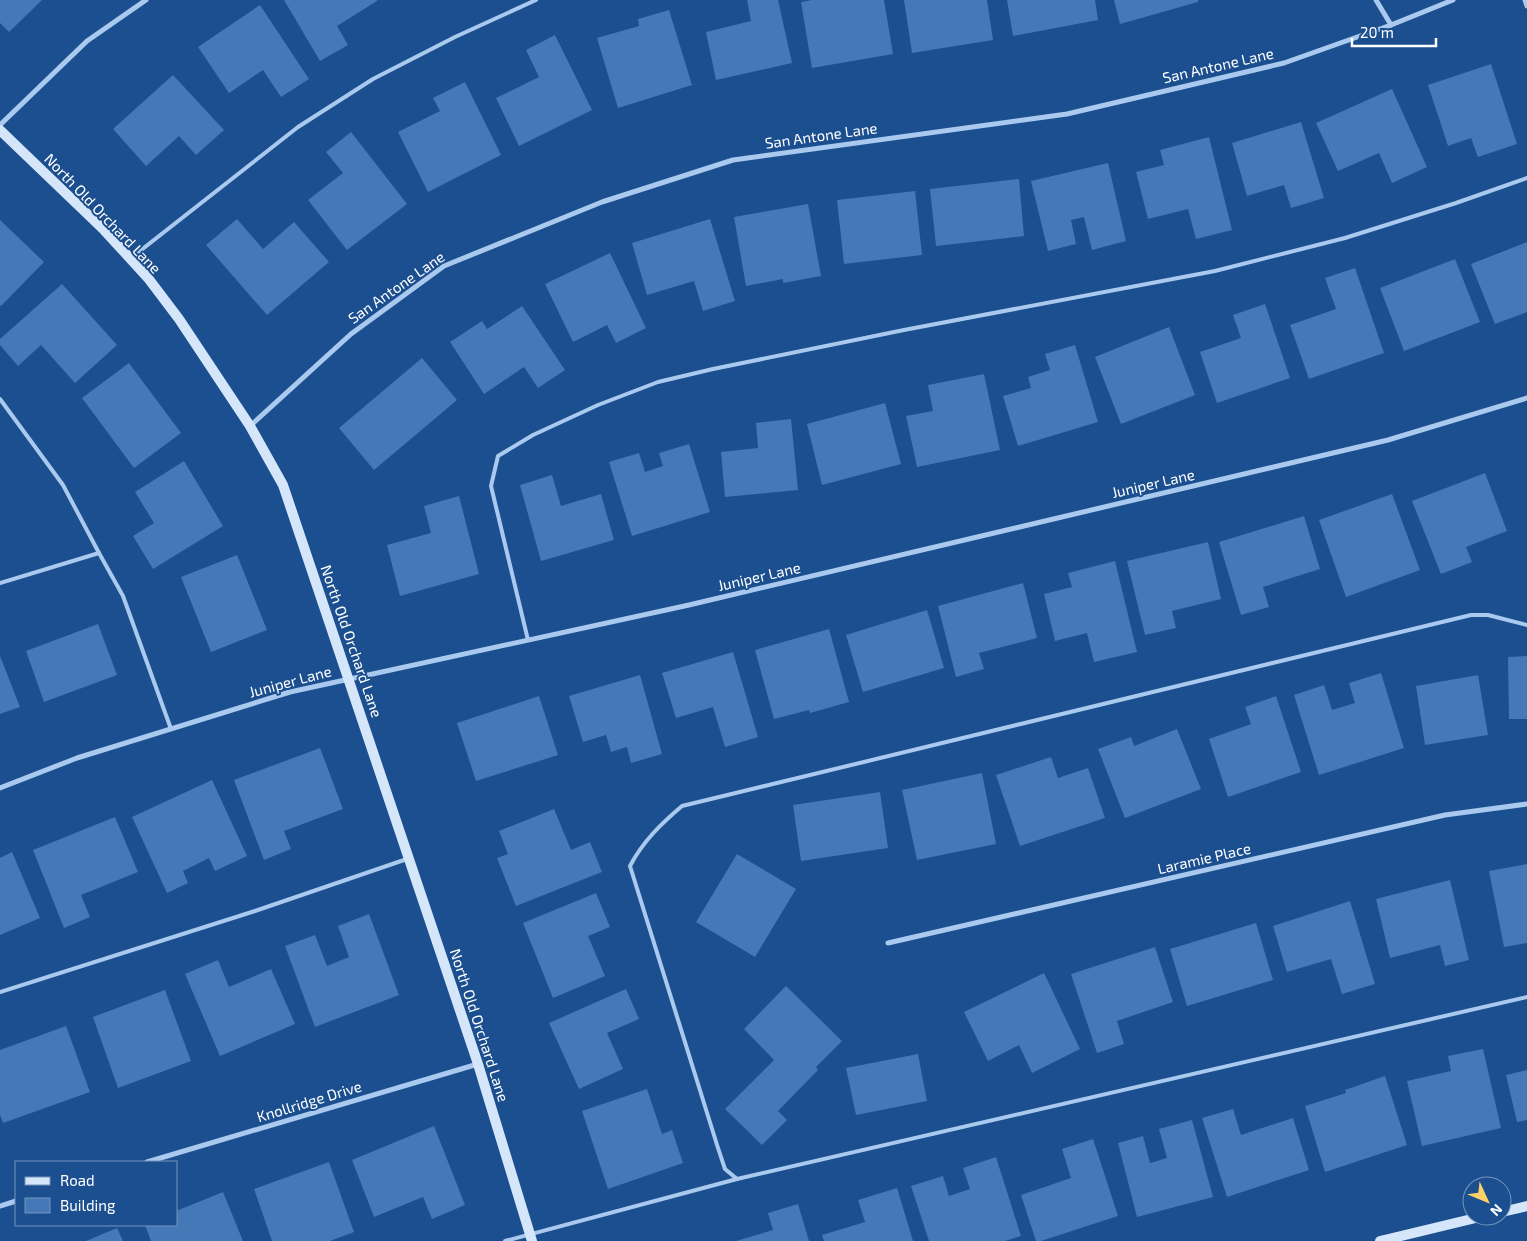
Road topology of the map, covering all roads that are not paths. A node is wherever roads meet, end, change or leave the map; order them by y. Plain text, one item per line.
1 (146, 0) edge
2 (536, 0) edge
3 (1376, 0) edge
4 (1453, 0) edge
5 (1525, 0) edge
6 (1527, 6) edge
7 (1391, 25) junction
8 (0, 125) edge
9 (0, 130) edge
10 (1527, 178) edge
11 (130, 259) junction
12 (1527, 398) edge
13 (0, 399) edge
14 (250, 426) junction
15 (100, 553) junction
16 (0, 583) edge
17 (1527, 625) edge
18 (528, 640) junction
19 (348, 678) junction
20 (170, 729) junction
21 (0, 788) edge
22 (1527, 804) edge
23 (409, 858) junction
24 (888, 943) dead end
25 (0, 992) edge
26 (1527, 997) edge
27 (478, 1064) junction
28 (150, 1161) edge
29 (737, 1179) junction
30 (15, 1201) edge
31 (0, 1206) edge
32 (1527, 1206) edge
33 (1512, 1210) edge
34 (1462, 1221) edge
35 (531, 1238) edge
36 (505, 1241) edge
37 (1380, 1241) edge

1 - 8 street
2 - 11 lane
3 - 7 street
4 - 7 street, San Antone Lane
5 - 6 street
7 - 14 street, San Antone Lane
9 - 11 street, North Old Orchard Lane
10 - 18 lane
11 - 14 street, North Old Orchard Lane
12 - 18 street, Juniper Lane
13 - 15 lane
14 - 19 street, North Old Orchard Lane
15 - 16 lane
15 - 20 lane
17 - 29 lane
18 - 19 street, Juniper Lane
19 - 20 street, Juniper Lane
19 - 23 street, North Old Orchard Lane
20 - 21 street, Juniper Lane
22 - 24 street, Laramie Place
23 - 25 lane
23 - 27 street, North Old Orchard Lane
26 - 29 lane
27 - 28 street, Knollridge Drive
27 - 35 street, North Old Orchard Lane
29 - 35 lane
30 - 31 street
32 - 33 street
34 - 37 street
35 - 36 lane

